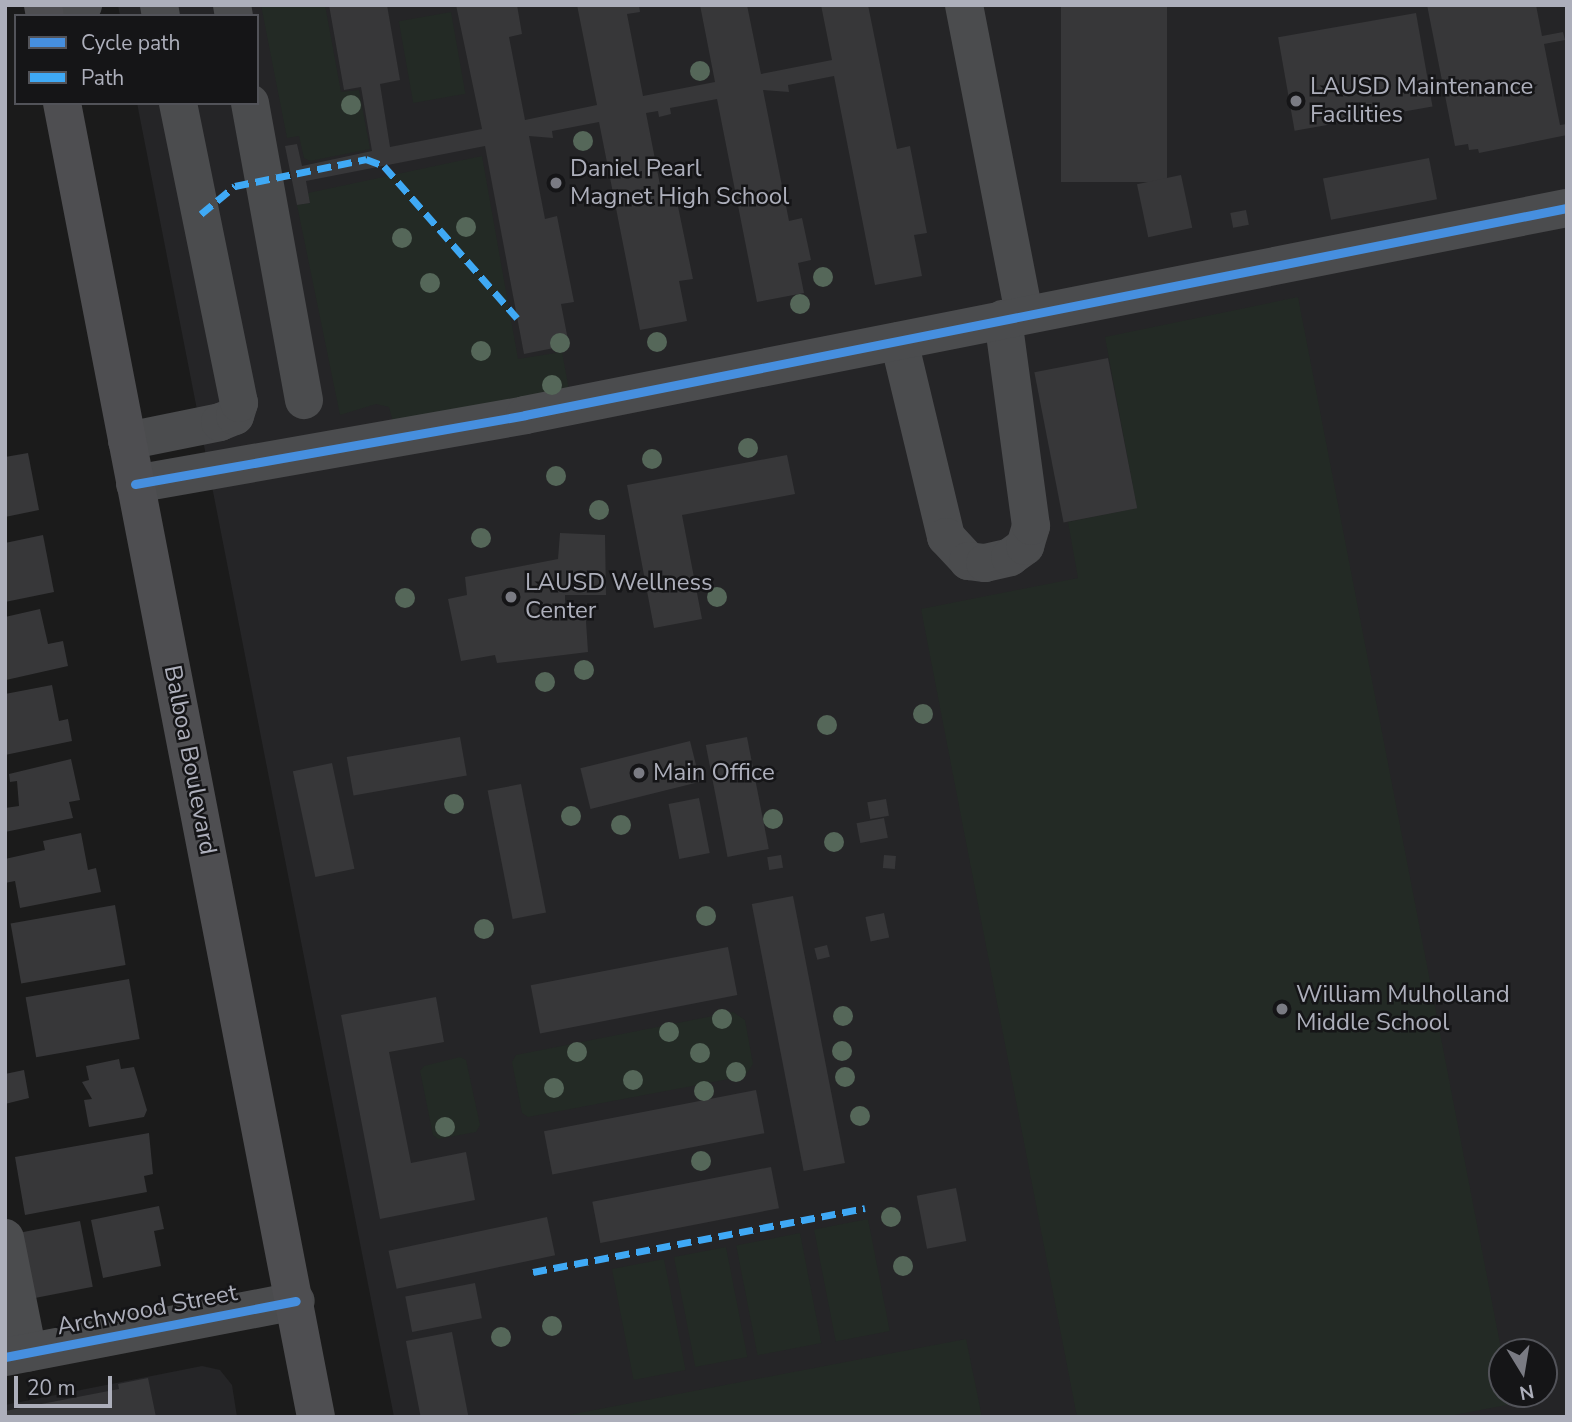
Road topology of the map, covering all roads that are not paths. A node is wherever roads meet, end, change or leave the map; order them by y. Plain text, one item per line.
1 (83, 5) edge
2 (964, 5) edge
3 (44, 11) edge
4 (62, 105) edge
5 (178, 105) edge
6 (250, 105) edge
7 (1567, 208) edge
8 (1014, 317) junction
9 (899, 341) junction
10 (304, 400) dead end
11 (127, 441) junction
12 (135, 484) junction
13 (5, 1238) edge
14 (296, 1301) junction
15 (16, 1355) edge
16 (316, 1417) edge

1 - 3 street
2 - 8 street
4 - 11 main road, Balboa Boulevard
5 - 11 street
6 - 10 street
7 - 8 street
8 - 9 street
8 - 9 street
9 - 12 street
11 - 12 main road, Balboa Boulevard
12 - 14 main road, Balboa Boulevard
13 - 15 street
14 - 15 street, Archwood Street
14 - 16 main road, Balboa Boulevard

